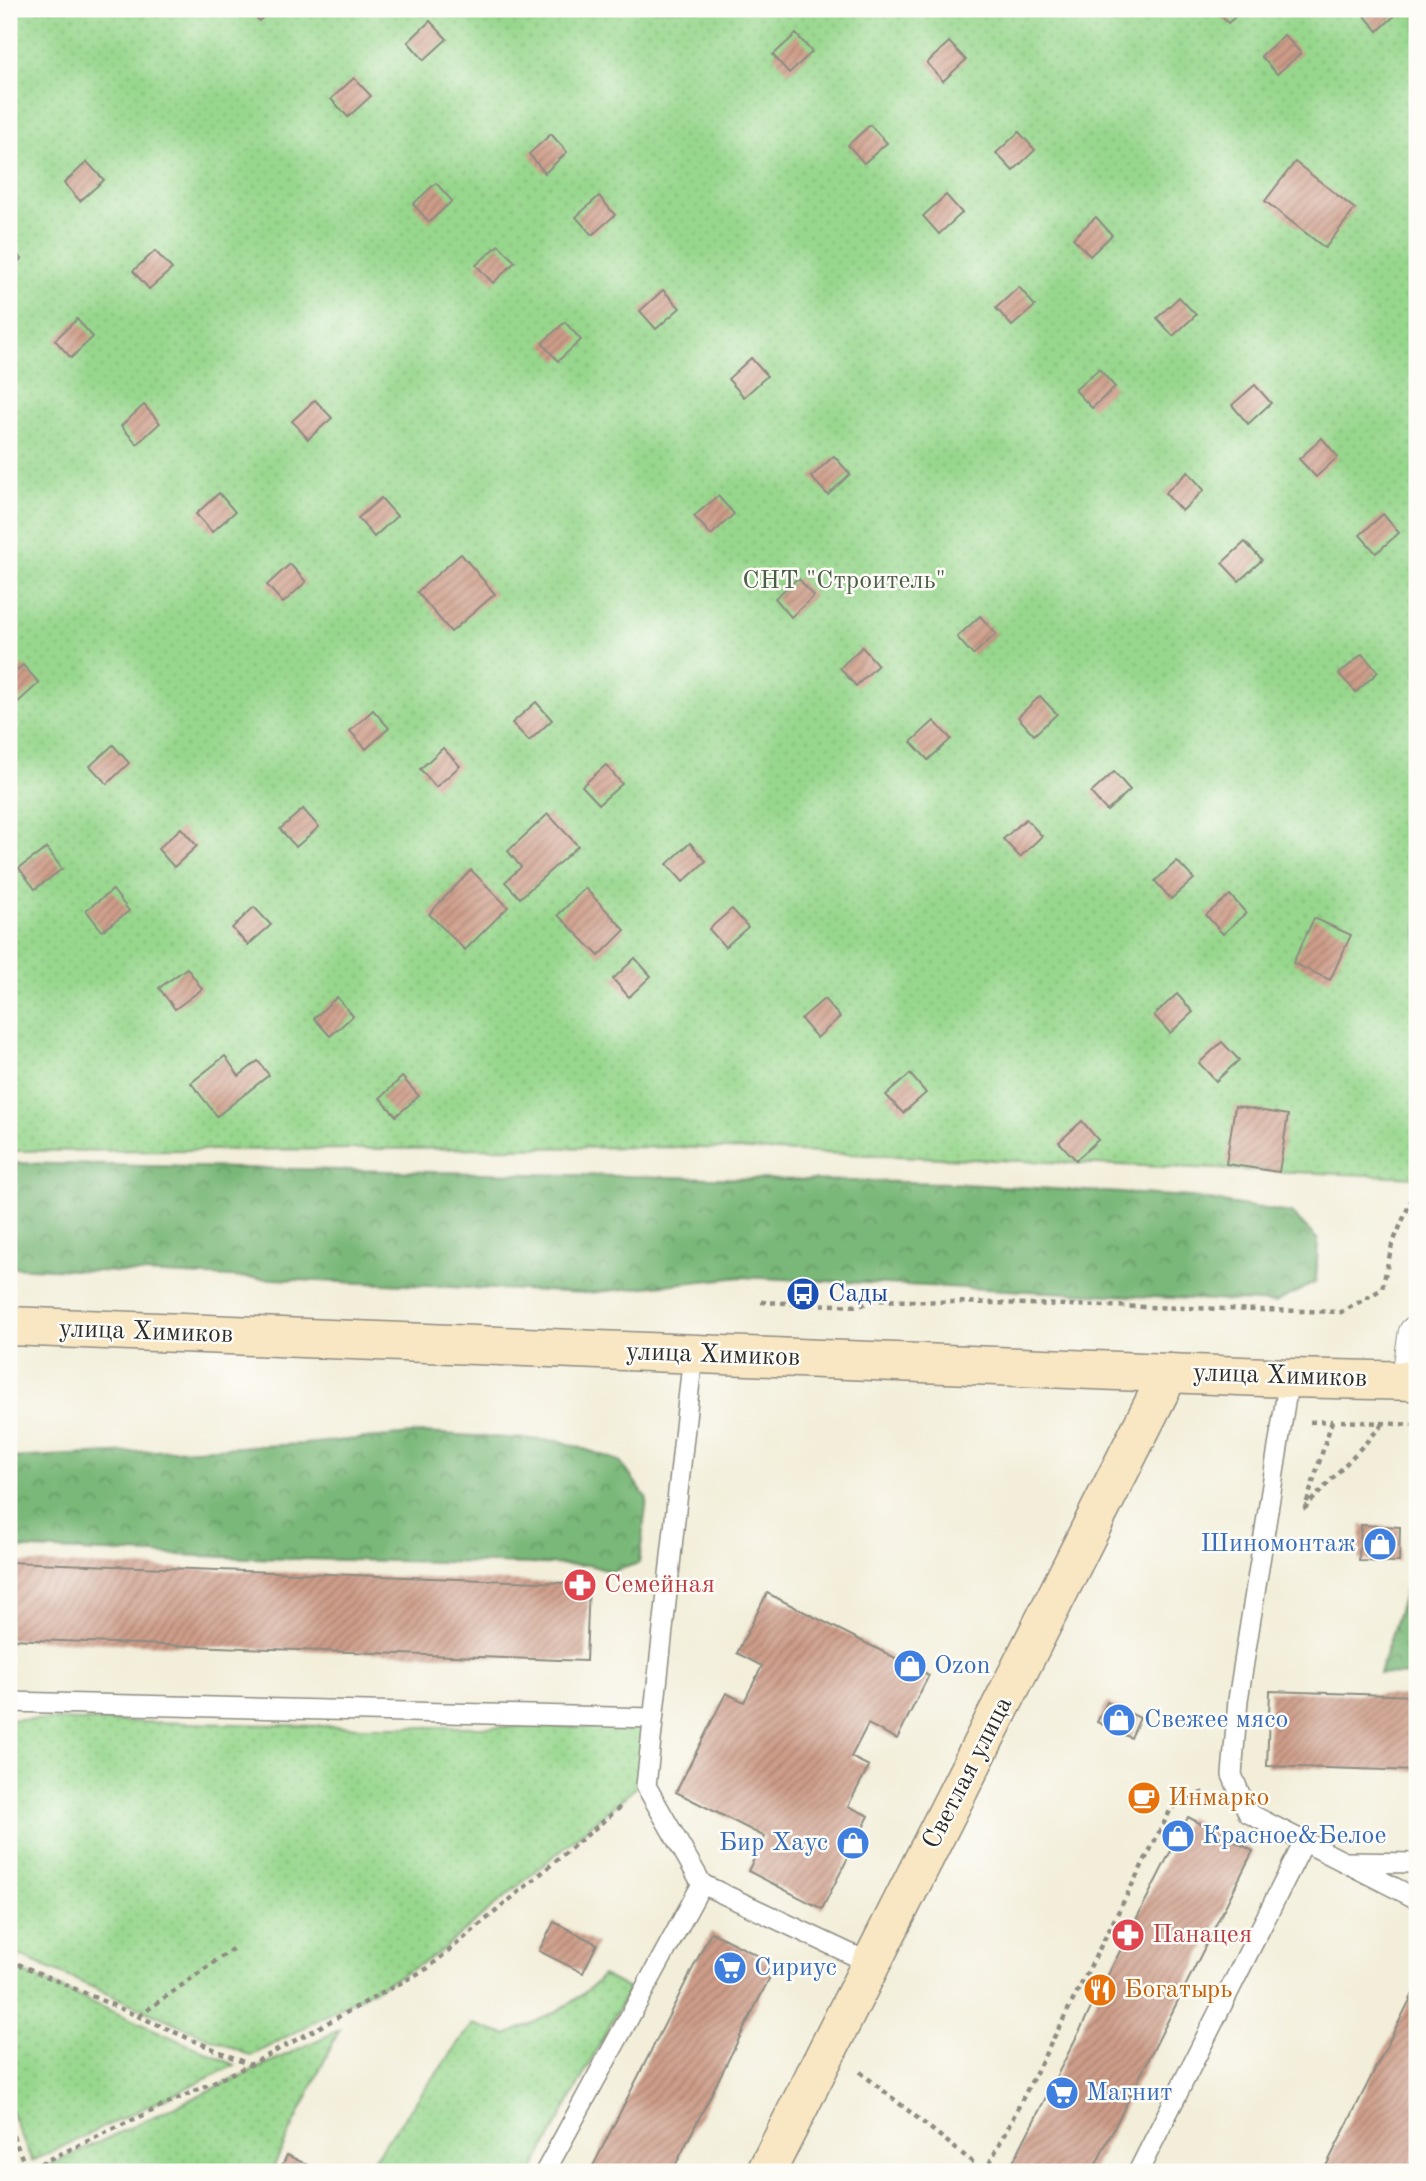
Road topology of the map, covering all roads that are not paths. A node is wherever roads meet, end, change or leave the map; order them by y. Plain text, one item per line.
1 (9, 1326) edge
2 (1417, 1334) edge
3 (693, 1354) junction
4 (1169, 1373) junction
5 (1289, 1378) junction
6 (1414, 1381) edge
7 (9, 1702) edge
8 (653, 1718) junction
9 (1304, 1842) junction
10 (1343, 1862) junction
11 (1417, 1863) edge
12 (702, 1884) junction
13 (1417, 1899) edge
14 (872, 1964) junction
15 (545, 2172) edge
16 (766, 2172) edge
17 (1138, 2172) edge

1 - 3 main road, улица Химиков
2 - 6 street
3 - 4 main road, улица Химиков
3 - 8 lane
4 - 5 main road, улица Химиков
4 - 14 main road, Светлая улица
5 - 6 main road, улица Химиков
5 - 9 lane
7 - 8 lane
8 - 12 lane
9 - 10 lane
9 - 17 lane
10 - 11 lane
10 - 13 lane
12 - 14 lane
12 - 15 lane
14 - 16 main road, Светлая улица

